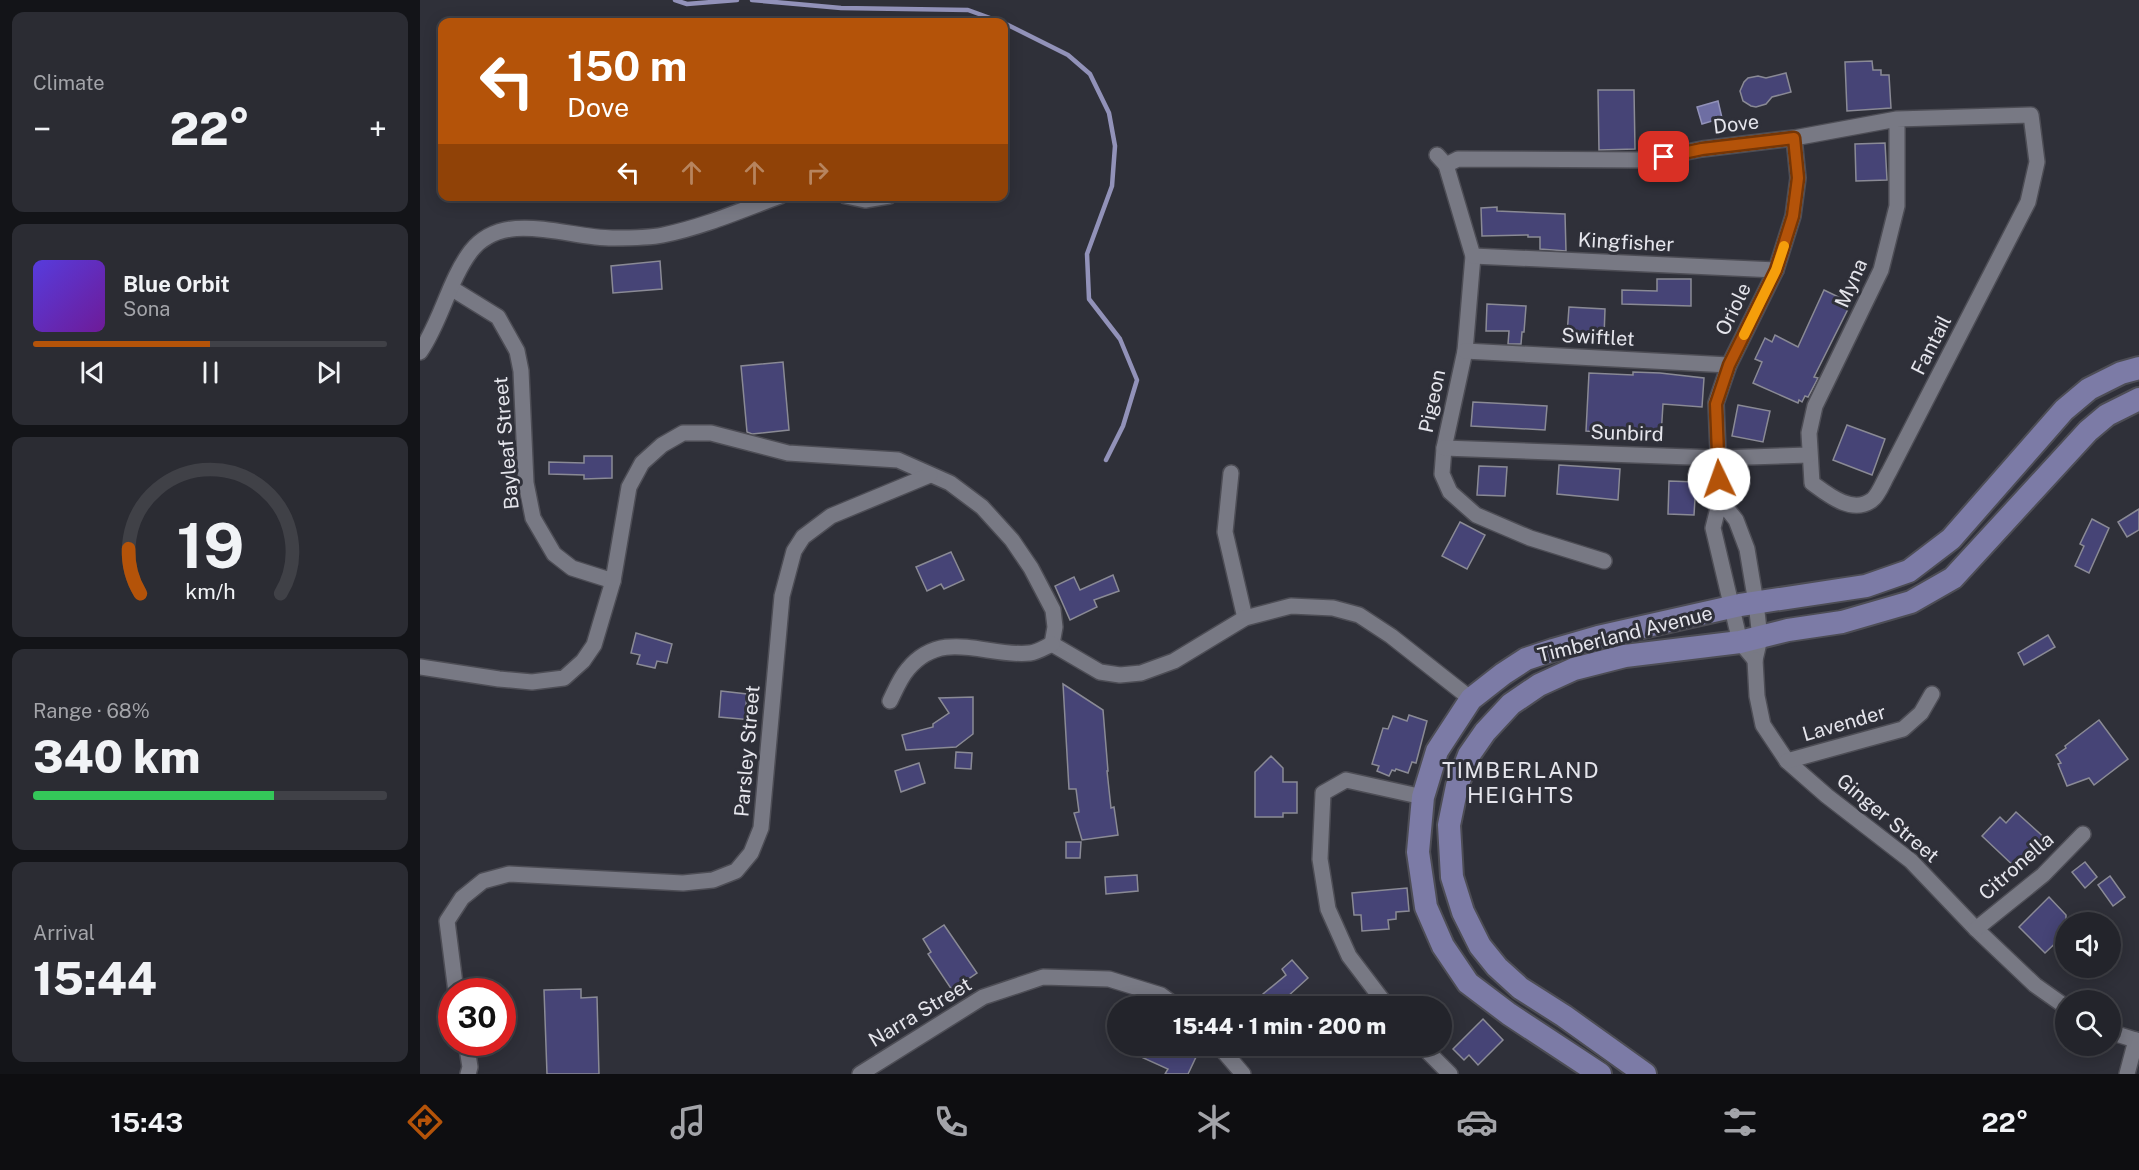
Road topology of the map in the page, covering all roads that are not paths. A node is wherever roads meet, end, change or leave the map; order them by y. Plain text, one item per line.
1 (2031, 116) joint
2 (1897, 119) junction
3 (1794, 138) junction
4 (1442, 160) joint
5 (766, 201) edge
6 (1473, 256) junction
7 (1776, 270) junction
8 (451, 288) junction
9 (1465, 351) junction
10 (420, 352) edge
11 (1729, 365) junction
12 (2139, 368) edge
13 (2139, 399) edge
14 (1444, 448) junction
15 (1809, 455) junction
16 (1718, 458) junction
17 (1231, 473) dead end
18 (930, 475) junction
19 (1720, 500) junction
20 (1604, 561) dead end
21 (613, 581) junction
22 (1756, 603) junction
23 (1733, 608) junction
24 (1245, 618) junction
25 (1052, 644) junction
26 (1752, 646) junction
27 (420, 667) edge
28 (1932, 694) dead end
29 (1471, 699) junction
30 (890, 701) dead end
31 (1788, 761) junction
32 (1423, 797) junction
33 (2083, 834) dead end
34 (1976, 928) junction
35 (454, 978) edge
36 (1162, 996) edge
37 (1379, 996) edge
38 (2055, 999) edge
39 (1564, 1016) junction
40 (2121, 1036) edge
41 (1547, 1038) junction
42 (2138, 1041) edge
43 (468, 1056) edge
44 (1228, 1056) edge
45 (1432, 1056) edge
46 (468, 1074) edge
47 (860, 1074) edge
48 (1243, 1074) edge
49 (1450, 1074) edge
50 (1600, 1074) edge
51 (1645, 1074) edge
52 (2127, 1074) edge

1 - 2 street, Dove
1 - 15 street, Fantail
2 - 3 street, Dove
2 - 15 street, Myna
3 - 4 street, Dove
3 - 7 street, Oriole
4 - 6 street, Pigeon
5 - 8 street
6 - 7 street, Kingfisher
6 - 9 street, Pigeon
7 - 11 street, Oriole
8 - 10 street
8 - 21 street, Bayleaf Street
9 - 11 street, Swiftlet
9 - 14 street, Pigeon
11 - 16 street, Oriole
12 - 22 street, Timberland Avenue
13 - 26 street, Timberland Avenue
14 - 16 street, Sunbird
14 - 20 street, Pigeon
15 - 16 street, Sunbird
16 - 19 street, Oriole
17 - 24 street
18 - 21 street
18 - 25 street
18 - 35 street, Parsley Street
19 - 22 street, Ginger Street
19 - 23 street, Oriole
21 - 27 street
22 - 23 street, Timberland Avenue
22 - 26 street, Ginger Street
23 - 26 street, Ginger Street
23 - 29 street, Timberland Avenue
24 - 25 street
24 - 29 street
25 - 30 street
26 - 31 street, Ginger Street
26 - 39 street, Timberland Avenue
28 - 31 street, Lavender
29 - 32 street, Timberland Avenue
31 - 34 street, Ginger Street
32 - 37 street
32 - 41 street, Timberland Avenue
33 - 34 street, Citronella
34 - 38 street, Ginger Street
36 - 47 street, Narra Street
39 - 41 street
39 - 51 street, Timberland Avenue
40 - 42 street
41 - 50 street, Timberland Avenue
42 - 52 street
43 - 46 street
44 - 48 street
45 - 49 street

